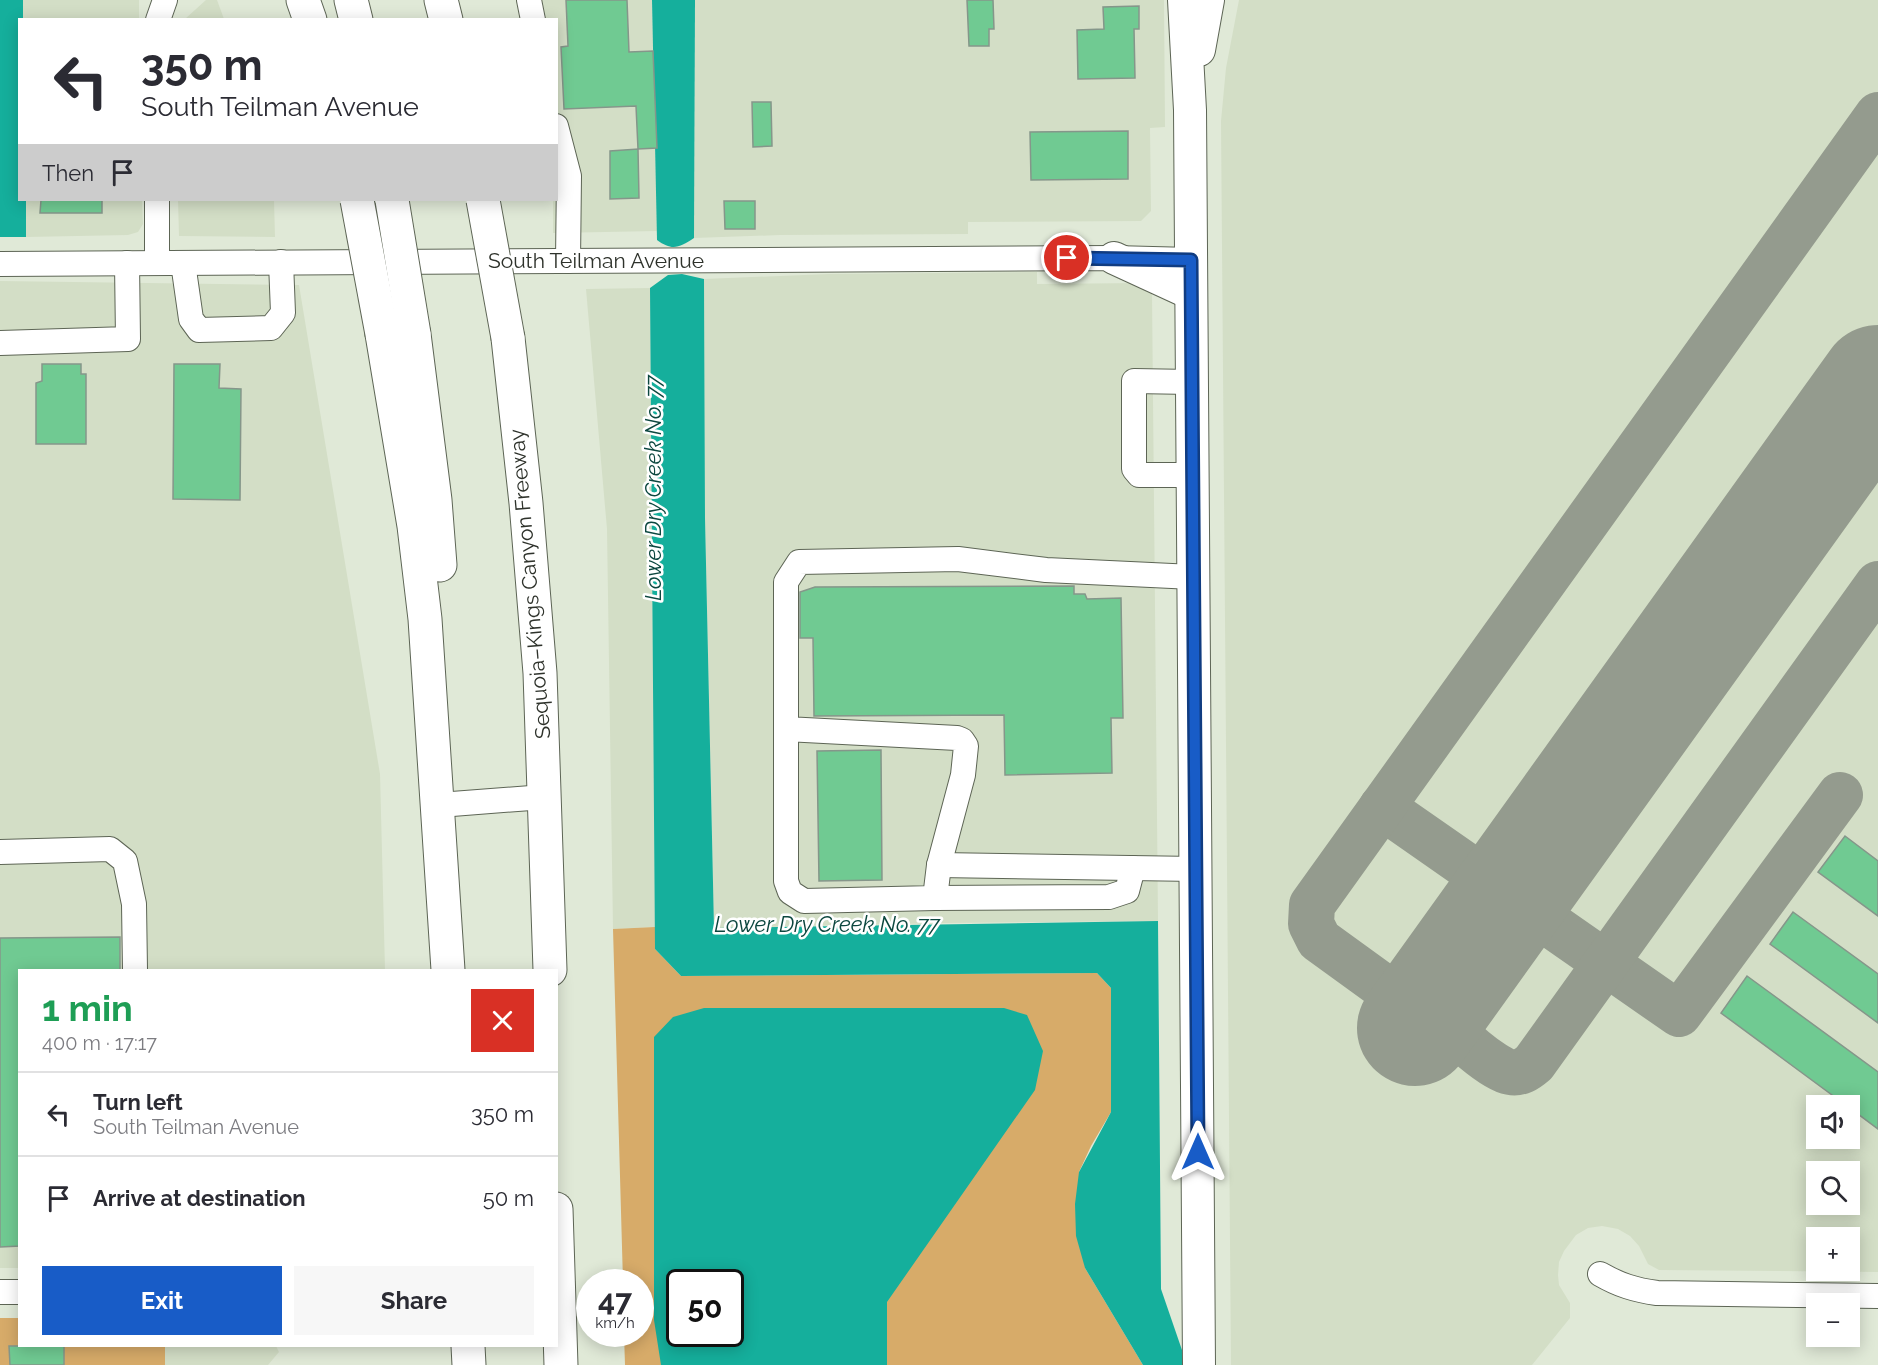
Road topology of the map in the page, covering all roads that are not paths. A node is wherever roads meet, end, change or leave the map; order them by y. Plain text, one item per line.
1 (165, 0) edge
2 (303, 0) edge
3 (351, 0) edge
4 (441, 0) edge
5 (529, 0) edge
6 (1184, 0) edge
7 (1208, 0) edge
8 (159, 18) edge
9 (309, 18) edge
10 (356, 18) edge
11 (446, 18) edge
12 (533, 18) edge
13 (1190, 110) junction
14 (558, 134) edge
15 (157, 201) edge
16 (357, 201) edge
17 (392, 201) edge
18 (483, 201) edge
19 (1114, 258) junction
20 (1191, 260) junction
21 (568, 261) junction
22 (280, 262) junction
23 (127, 263) junction
24 (157, 263) junction
25 (183, 263) junction
26 (0, 264) edge
27 (1190, 293) junction
28 (0, 343) edge
29 (1191, 382) junction
30 (1192, 476) junction
31 (1193, 577) junction
32 (786, 729) junction
33 (544, 797) junction
34 (452, 804) junction
35 (0, 852) edge
36 (939, 865) junction
37 (1133, 868) junction
38 (1196, 869) junction
39 (935, 898) junction
40 (135, 969) edge
41 (448, 969) edge
42 (457, 969) edge
43 (550, 969) edge
44 (558, 1271) edge
45 (1600, 1274) dead end
46 (0, 1292) edge
47 (18, 1292) edge
48 (1878, 1296) edge
49 (468, 1347) edge
50 (469, 1365) edge
51 (561, 1365) edge
52 (1199, 1365) edge

1 - 8 street
2 - 9 highway
3 - 10 highway
4 - 11 highway
5 - 12 street
6 - 13 main road
7 - 13 main road
13 - 20 main road
14 - 21 street
15 - 24 street
16 - 41 highway, bridge
17 - 34 highway, bridge
18 - 33 highway, Sequoia–Kings Canyon Freeway, bridge
19 - 20 street, South Teilman Avenue
19 - 21 street, South Teilman Avenue
19 - 27 main road
20 - 27 main road
21 - 22 street, South Teilman Avenue
22 - 25 street, South Teilman Avenue
22 - 25 street
23 - 24 street, South Teilman Avenue
23 - 26 street, South Teilman Avenue
23 - 28 street
24 - 25 street, South Teilman Avenue
27 - 29 main road
29 - 30 main road
29 - 30 street
30 - 31 main road
31 - 32 street
31 - 38 main road
32 - 36 street
32 - 39 street
33 - 34 street
33 - 43 highway, Sequoia–Kings Canyon Freeway
34 - 42 highway
35 - 40 street
36 - 37 street
36 - 39 street
37 - 38 street
37 - 39 street
38 - 52 main road
44 - 51 highway
45 - 48 street
46 - 47 street
49 - 50 highway

